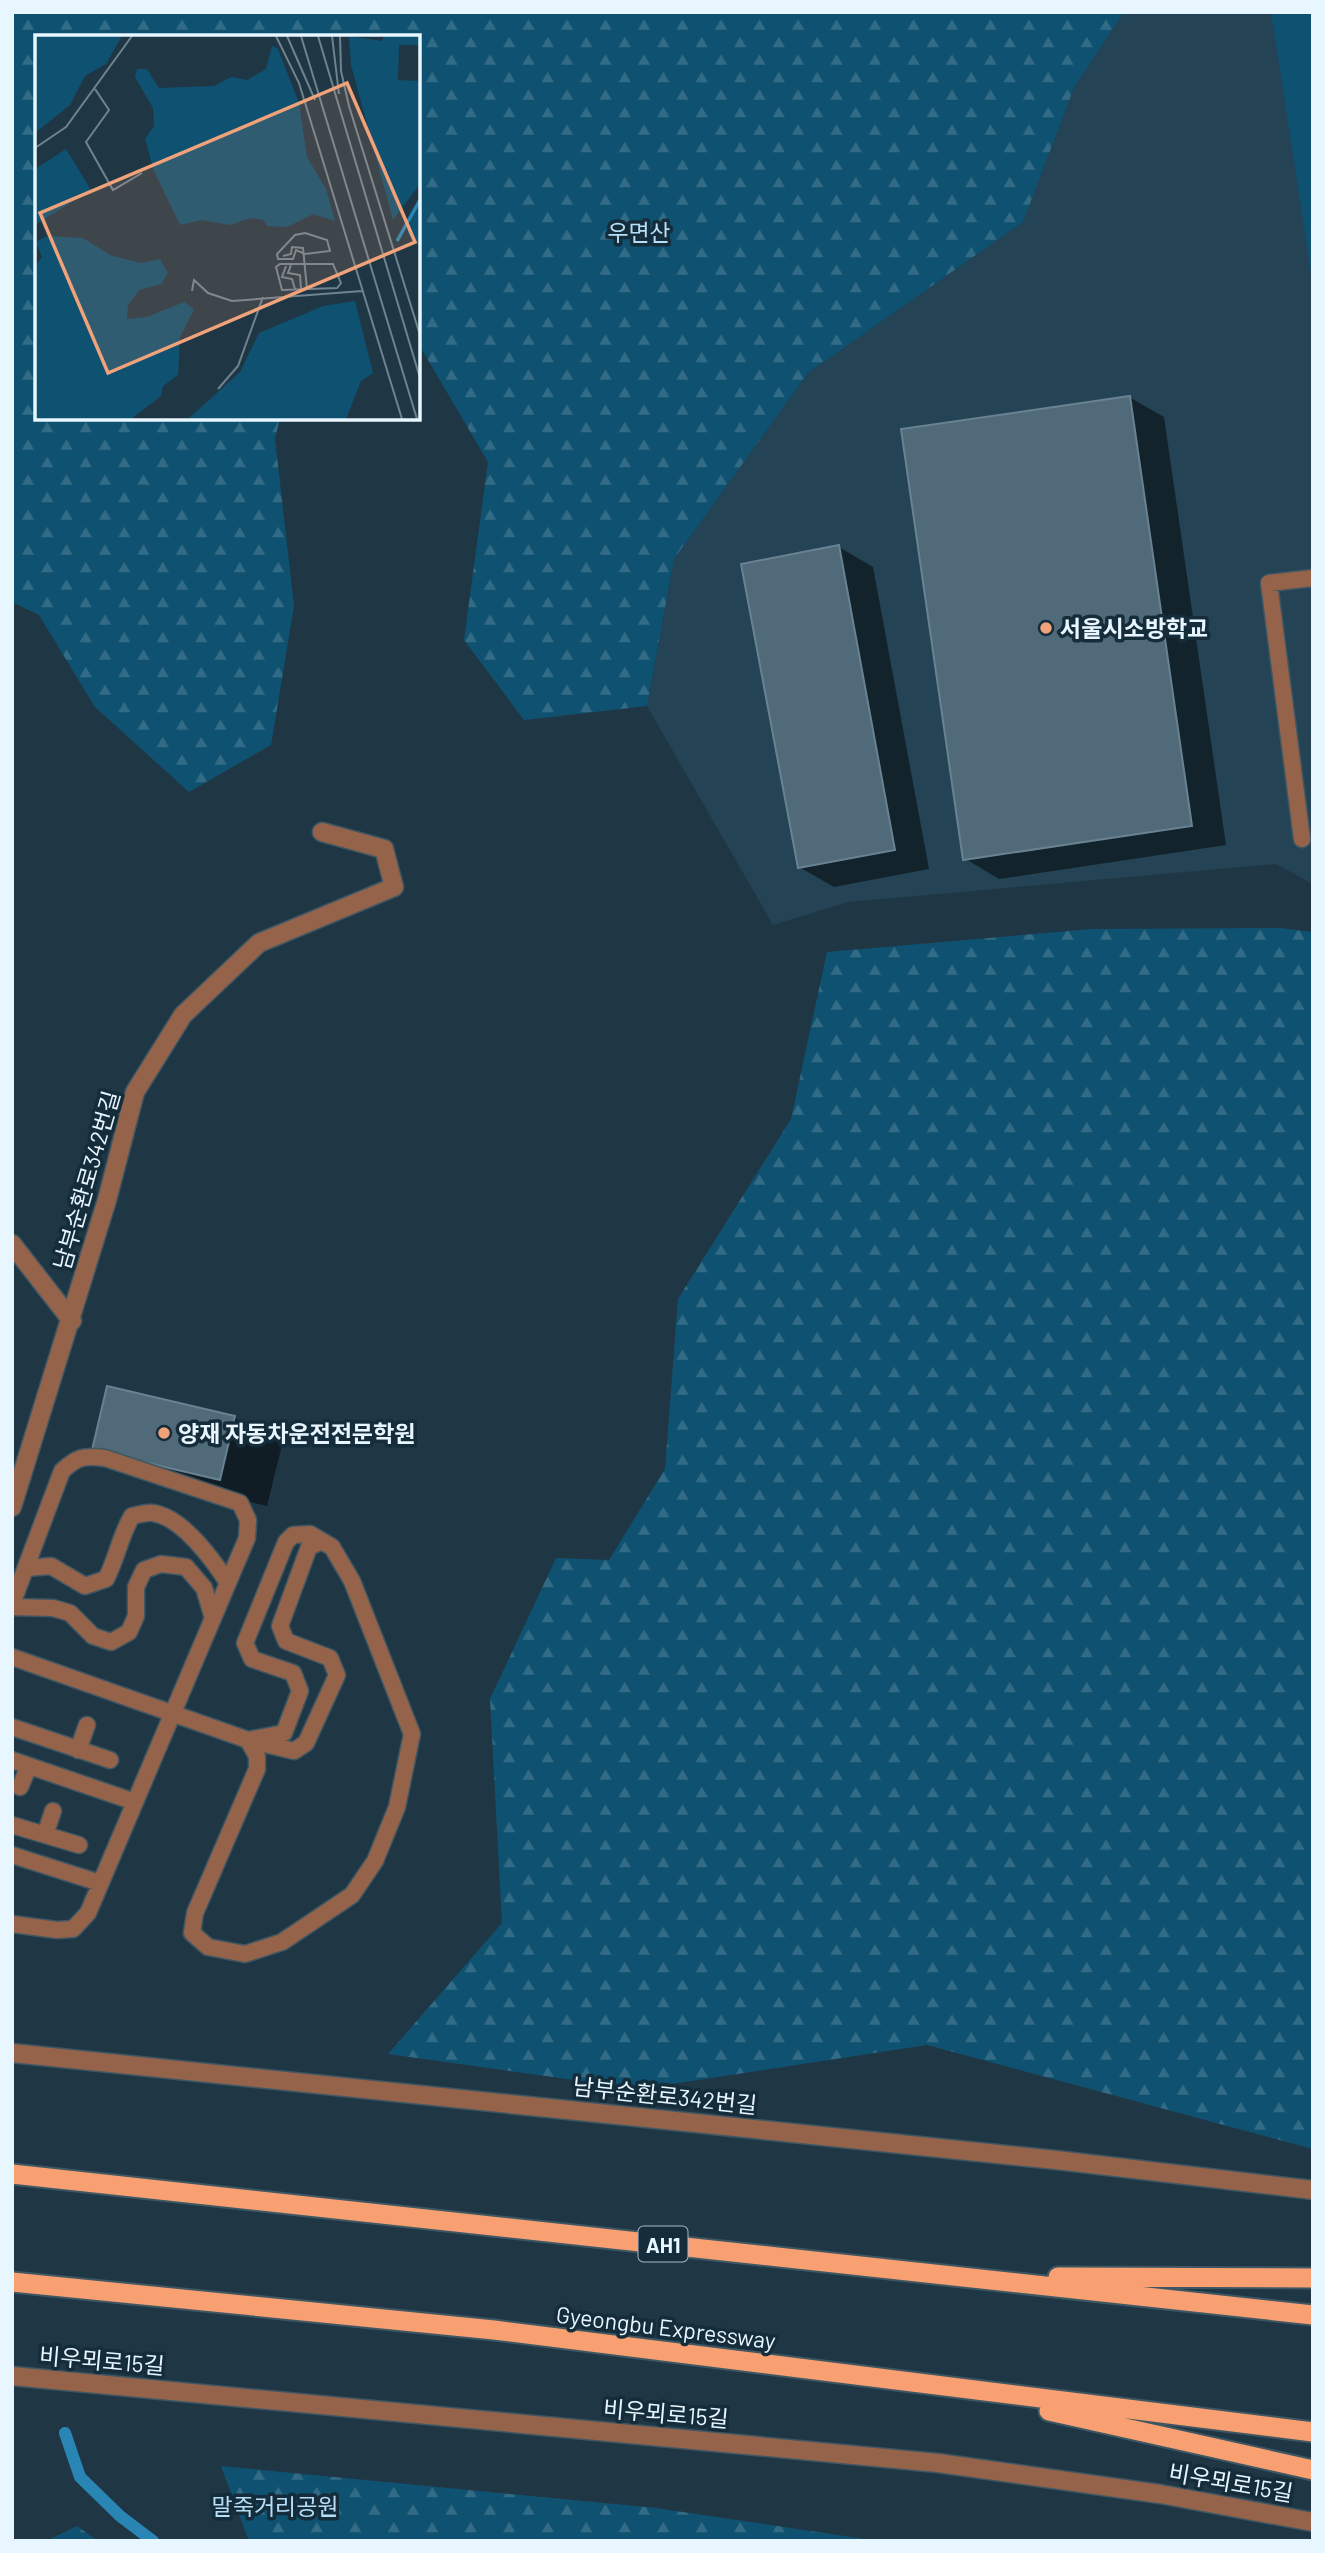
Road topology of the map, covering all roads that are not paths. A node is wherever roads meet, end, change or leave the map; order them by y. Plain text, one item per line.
1 (1313, 578) edge
2 (322, 832) dead end
3 (1302, 839) dead end
4 (12, 1244) edge
5 (72, 1321) junction
6 (12, 1507) edge
7 (322, 1541) junction
8 (26, 1568) junction
9 (228, 1583) junction
10 (12, 1606) edge
11 (213, 1618) junction
12 (12, 1657) edge
13 (173, 1713) junction
14 (87, 1725) dead end
15 (12, 1727) edge
16 (248, 1740) junction
17 (78, 1750) junction
18 (12, 1760) edge
19 (110, 1760) dead end
20 (29, 1766) junction
21 (20, 1787) dead end
22 (135, 1802) junction
23 (53, 1811) dead end
24 (12, 1825) edge
25 (45, 1835) junction
26 (79, 1845) dead end
27 (12, 1855) edge
28 (100, 1883) junction
29 (12, 1924) edge
30 (12, 2053) edge
31 (12, 2175) edge
32 (1313, 2190) edge
33 (953, 2277) junction
34 (1313, 2278) edge
35 (12, 2282) edge
36 (1313, 2315) edge
37 (12, 2376) edge
38 (939, 2387) junction
39 (1313, 2432) edge
40 (1313, 2470) edge
41 (1313, 2522) edge

1 - 3 lane
2 - 5 street, 남부순환로342번길
4 - 5 street
5 - 6 street, 남부순환로342번길
7 - 16 lane
7 - 16 lane
7 - 16 lane
8 - 9 lane
8 - 9 lane
8 - 10 lane
9 - 11 lane
10 - 11 lane
11 - 13 lane
12 - 13 lane
13 - 16 lane
13 - 22 lane
14 - 17 lane
15 - 17 lane
17 - 19 lane
18 - 20 lane
20 - 21 lane
20 - 22 lane
22 - 28 lane
23 - 25 lane
24 - 25 lane
25 - 26 lane
27 - 28 lane
28 - 29 lane
30 - 32 street, 남부순환로342번길
31 - 33 highway, AH1
33 - 34 highway
33 - 36 highway, AH1
35 - 38 highway, Gyeongbu Expressway
37 - 41 street, 비우뫼로15길
38 - 39 highway, Gyeongbu Expressway
38 - 40 highway

